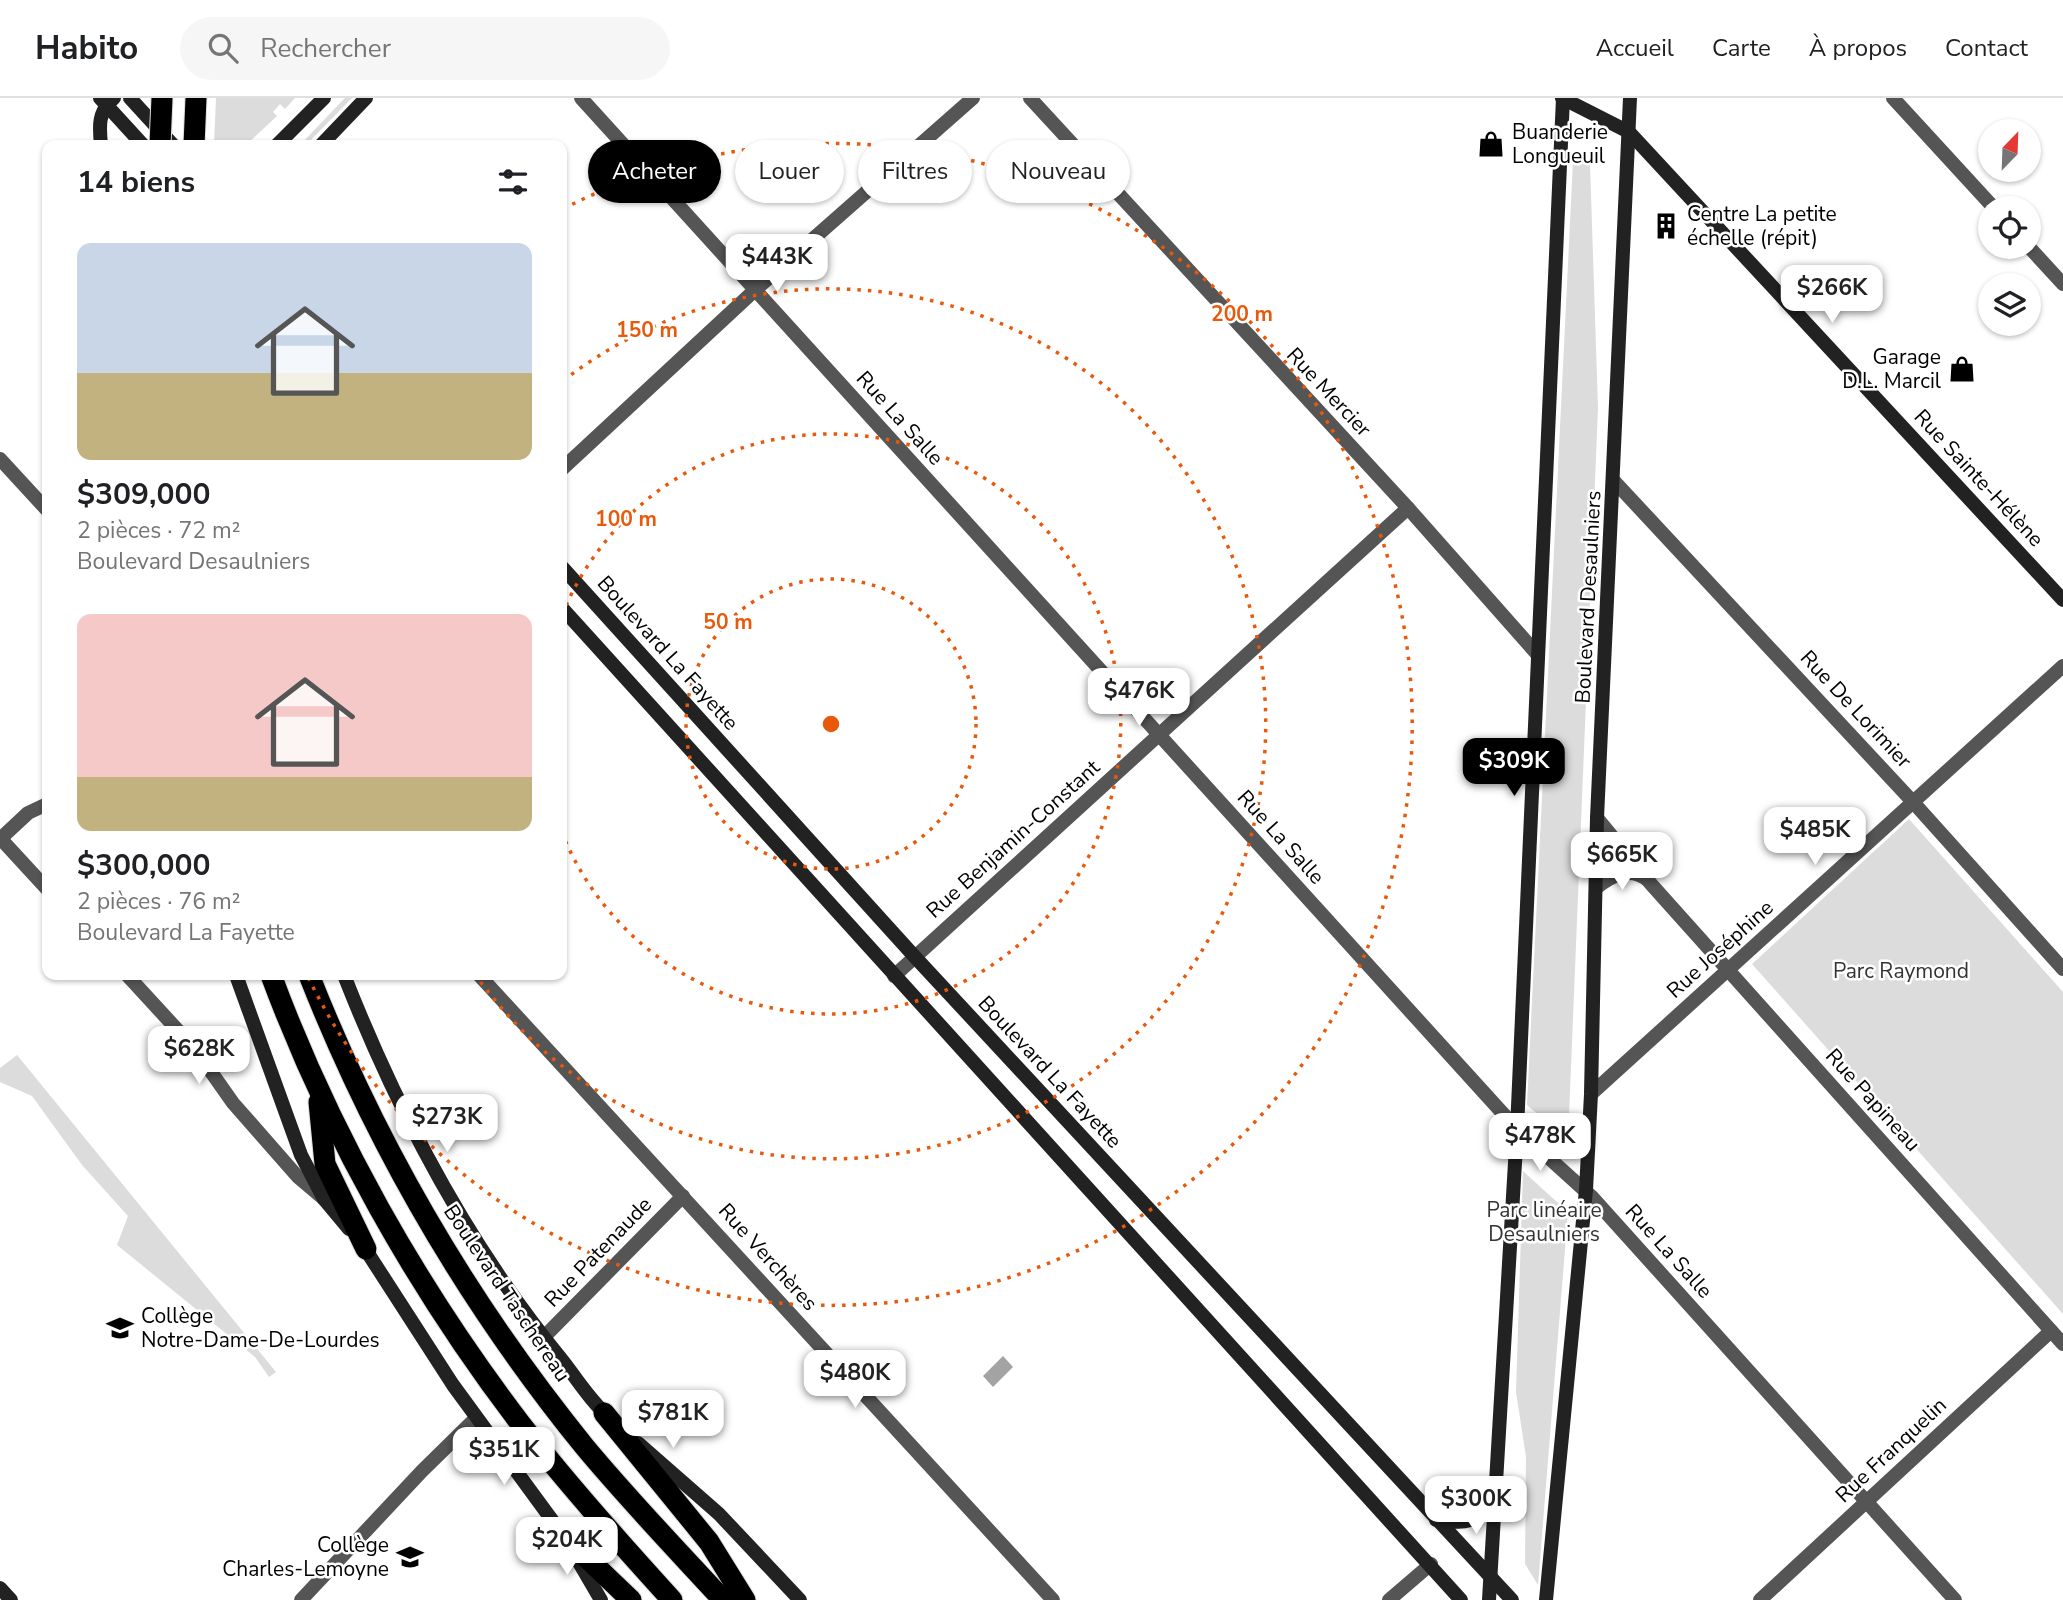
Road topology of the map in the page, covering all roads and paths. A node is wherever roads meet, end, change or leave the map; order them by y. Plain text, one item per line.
1 (130, 98) edge
2 (162, 98) edge
3 (196, 98) edge
4 (324, 98) edge
5 (366, 98) edge
6 (581, 98) edge
7 (973, 98) edge
8 (1030, 98) edge
9 (1562, 98) edge
10 (1630, 98) edge
11 (1893, 98) edge
12 (107, 100) edge
13 (1629, 132) junction
14 (101, 140) edge
15 (139, 140) edge
16 (160, 140) edge
17 (168, 140) edge
18 (194, 140) edge
19 (282, 140) edge
20 (325, 140) edge
21 (1983, 196) edge
22 (2040, 259) edge
23 (2063, 284) edge
24 (755, 290) junction
25 (0, 459) edge
26 (567, 464) edge
27 (1614, 481) junction
28 (42, 505) edge
29 (1408, 508) junction
30 (567, 573) edge
31 (2063, 600) edge
32 (567, 614) edge
33 (1538, 655) junction
34 (2063, 666) edge
35 (1159, 734) junction
36 (1913, 802) junction
37 (42, 806) edge
38 (1597, 818) junction
39 (0, 839) edge
40 (42, 884) edge
41 (1651, 884) junction
42 (1596, 888) junction
43 (915, 957) junction
44 (2063, 969) edge
45 (1728, 970) junction
46 (894, 976) junction
47 (132, 980) edge
48 (238, 980) edge
49 (273, 980) edge
50 (311, 980) edge
51 (346, 980) edge
52 (484, 980) edge
53 (317, 1086) junction
54 (1591, 1094) junction
55 (1517, 1129) junction
56 (1586, 1191) junction
57 (683, 1196) junction
58 (324, 1199) junction
59 (366, 1249) junction
60 (2051, 1331) junction
61 (543, 1338) junction
62 (2063, 1344) edge
63 (604, 1413) junction
64 (476, 1418) junction
65 (1496, 1498) junction
66 (1867, 1502) junction
67 (1436, 1520) junction
68 (563, 1535) junction
69 (1431, 1564) junction
70 (1491, 1576) junction
71 (0, 1588) edge
72 (11, 1600) edge
73 (302, 1600) edge
74 (601, 1600) edge
75 (631, 1600) edge
76 (672, 1600) edge
77 (723, 1600) edge
78 (745, 1600) edge
79 (800, 1600) edge
80 (1053, 1600) edge
81 (1389, 1600) edge
82 (1461, 1600) edge
83 (1489, 1600) edge
84 (1512, 1600) edge
85 (1546, 1600) edge
86 (1760, 1600) edge
87 (1955, 1600) edge

1 - 17 street
2 - 16 highway, bridge
3 - 18 highway
4 - 19 street
5 - 20 street
6 - 24 street, Rue La Salle
7 - 24 street
8 - 29 street, Rue Mercier
9 - 13 street, Rue Sainte-Hélène
9 - 33 street
10 - 13 street, Boulevard Desaulniers
11 - 21 street
12 - 14 street
12 - 15 street
13 - 27 street, Boulevard Desaulniers
13 - 31 street, Rue Sainte-Hélène
22 - 23 street
24 - 26 street
24 - 35 street, Rue La Salle
25 - 28 street
27 - 36 street, Rue De Lorimier
27 - 38 street, Boulevard Desaulniers
29 - 33 street, Rue Mercier
29 - 35 street, Rue Benjamin-Constant
30 - 43 street, Boulevard La Fayette
32 - 46 street
33 - 55 street
34 - 36 street, Rue Joséphine
35 - 43 street, Rue Benjamin-Constant
35 - 55 street, Rue La Salle
36 - 44 street, Rue De Lorimier
36 - 45 street, Rue Joséphine
37 - 39 street
38 - 41 street, Rue Papineau
38 - 42 street, Boulevard Desaulniers
39 - 40 street
41 - 42 street
41 - 45 street, Rue Papineau
42 - 54 street, Boulevard Desaulniers
43 - 46 street, Rue Benjamin-Constant
43 - 67 street, Boulevard La Fayette
45 - 54 street, Rue Joséphine
45 - 60 street, Rue Papineau
46 - 69 street
47 - 58 street
48 - 58 street
49 - 53 highway
50 - 77 highway, Boulevard Taschereau
51 - 61 street, Boulevard Taschereau
52 - 57 street, Rue Verchères
53 - 59 highway
53 - 76 highway
54 - 56 street, Boulevard Desaulniers
55 - 56 street, Rue La Salle
55 - 65 street
56 - 66 street, Rue La Salle
56 - 85 street, Boulevard Desaulniers
57 - 61 street, Rue Patenaude
57 - 80 street, Rue Verchères
58 - 59 street
59 - 64 street
60 - 62 street, Rue Papineau
60 - 66 street, Rue Franquelin
61 - 63 street, Boulevard Taschereau
63 - 78 highway
63 - 79 street, Boulevard Taschereau
64 - 68 street
64 - 73 street
65 - 67 street
65 - 70 street
66 - 86 street, Rue Franquelin
66 - 87 street, Rue La Salle
67 - 70 street, Boulevard La Fayette
68 - 74 street
68 - 75 highway
69 - 81 street
69 - 82 street
70 - 83 street
70 - 84 street, Boulevard La Fayette
71 - 72 street

